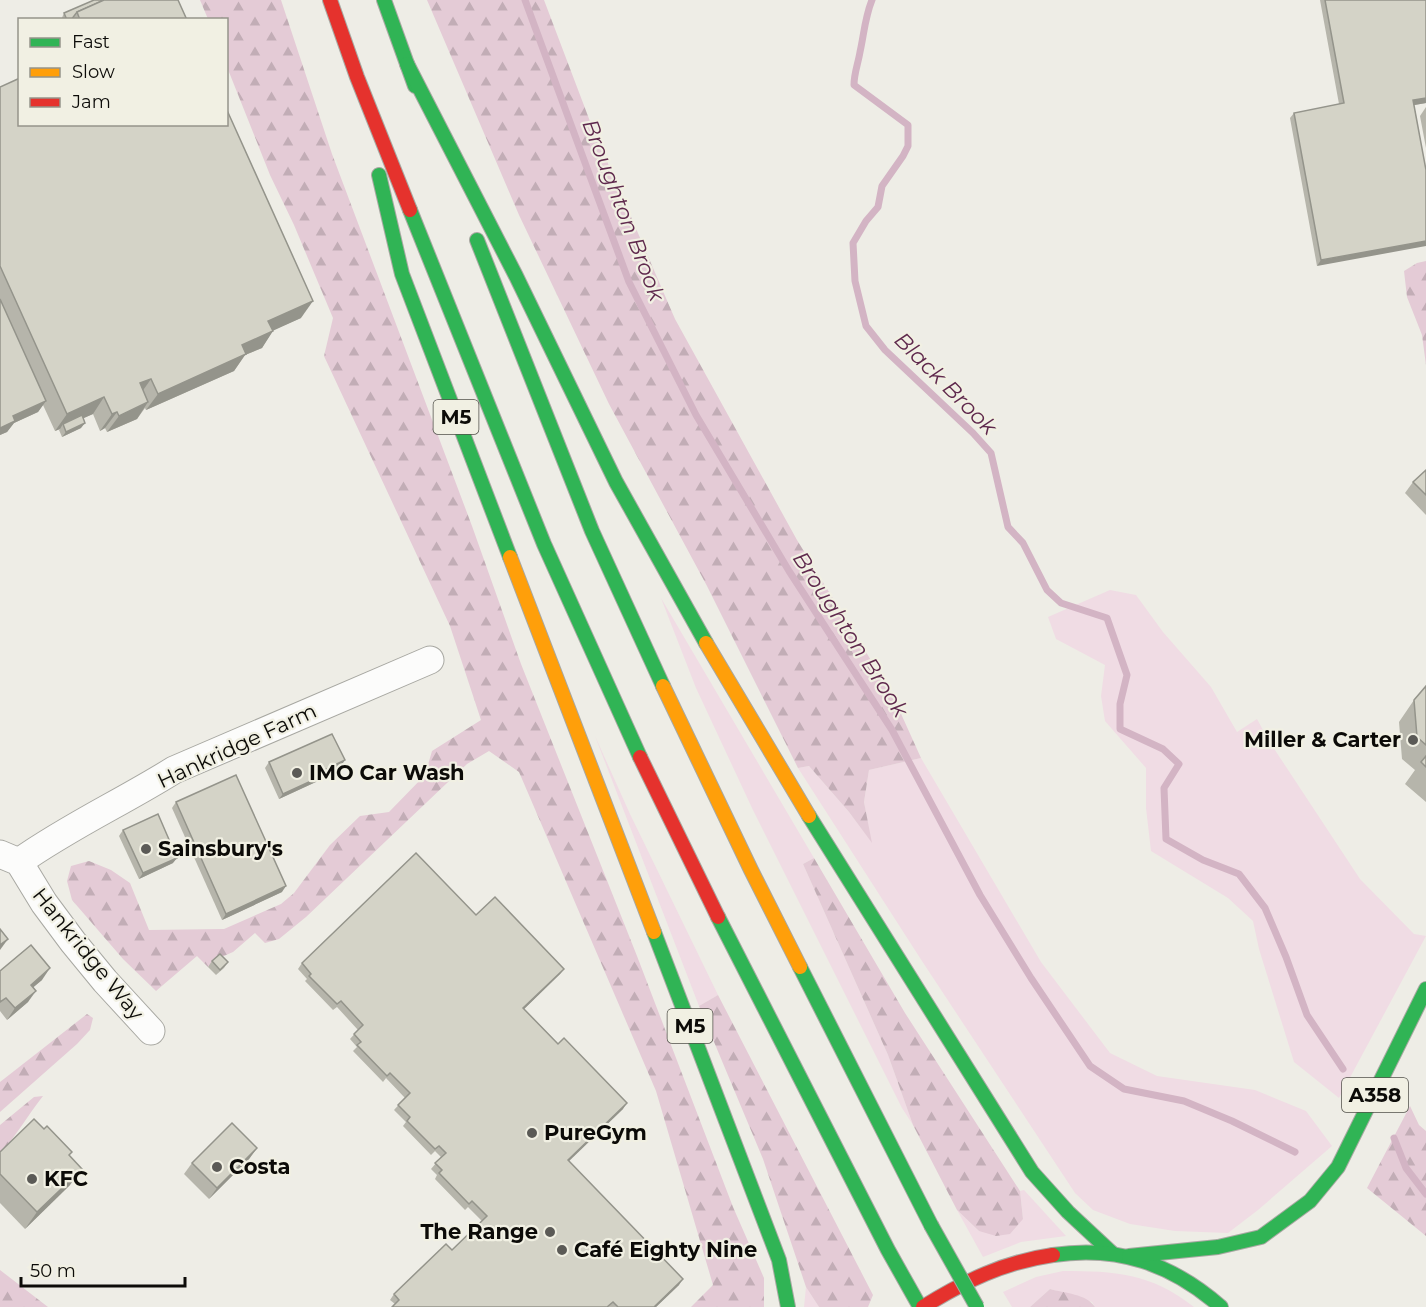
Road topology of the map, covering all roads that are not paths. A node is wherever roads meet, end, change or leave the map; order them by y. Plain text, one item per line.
1 (330, 0) edge
2 (384, 0) edge
3 (407, 64) junction
4 (357, 76) junction
5 (460, 198) dead end
6 (473, 231) dead end
7 (430, 660) dead end
8 (9, 858) edge
9 (1426, 989) edge
10 (151, 1031) dead end
11 (1112, 1253) junction
12 (1129, 1256) junction
13 (788, 1307) edge
14 (921, 1307) edge
15 (977, 1307) edge
16 (1221, 1307) edge

1 - 4 highway, M5
2 - 3 highway
3 - 5 highway
3 - 11 highway
4 - 13 highway, M5
4 - 14 highway, M5
6 - 15 highway, bridge
7 - 8 street, Hankridge Farm
8 - 10 street, Hankridge Way
9 - 12 highway, A358
11 - 12 highway
11 - 14 highway
12 - 16 highway

